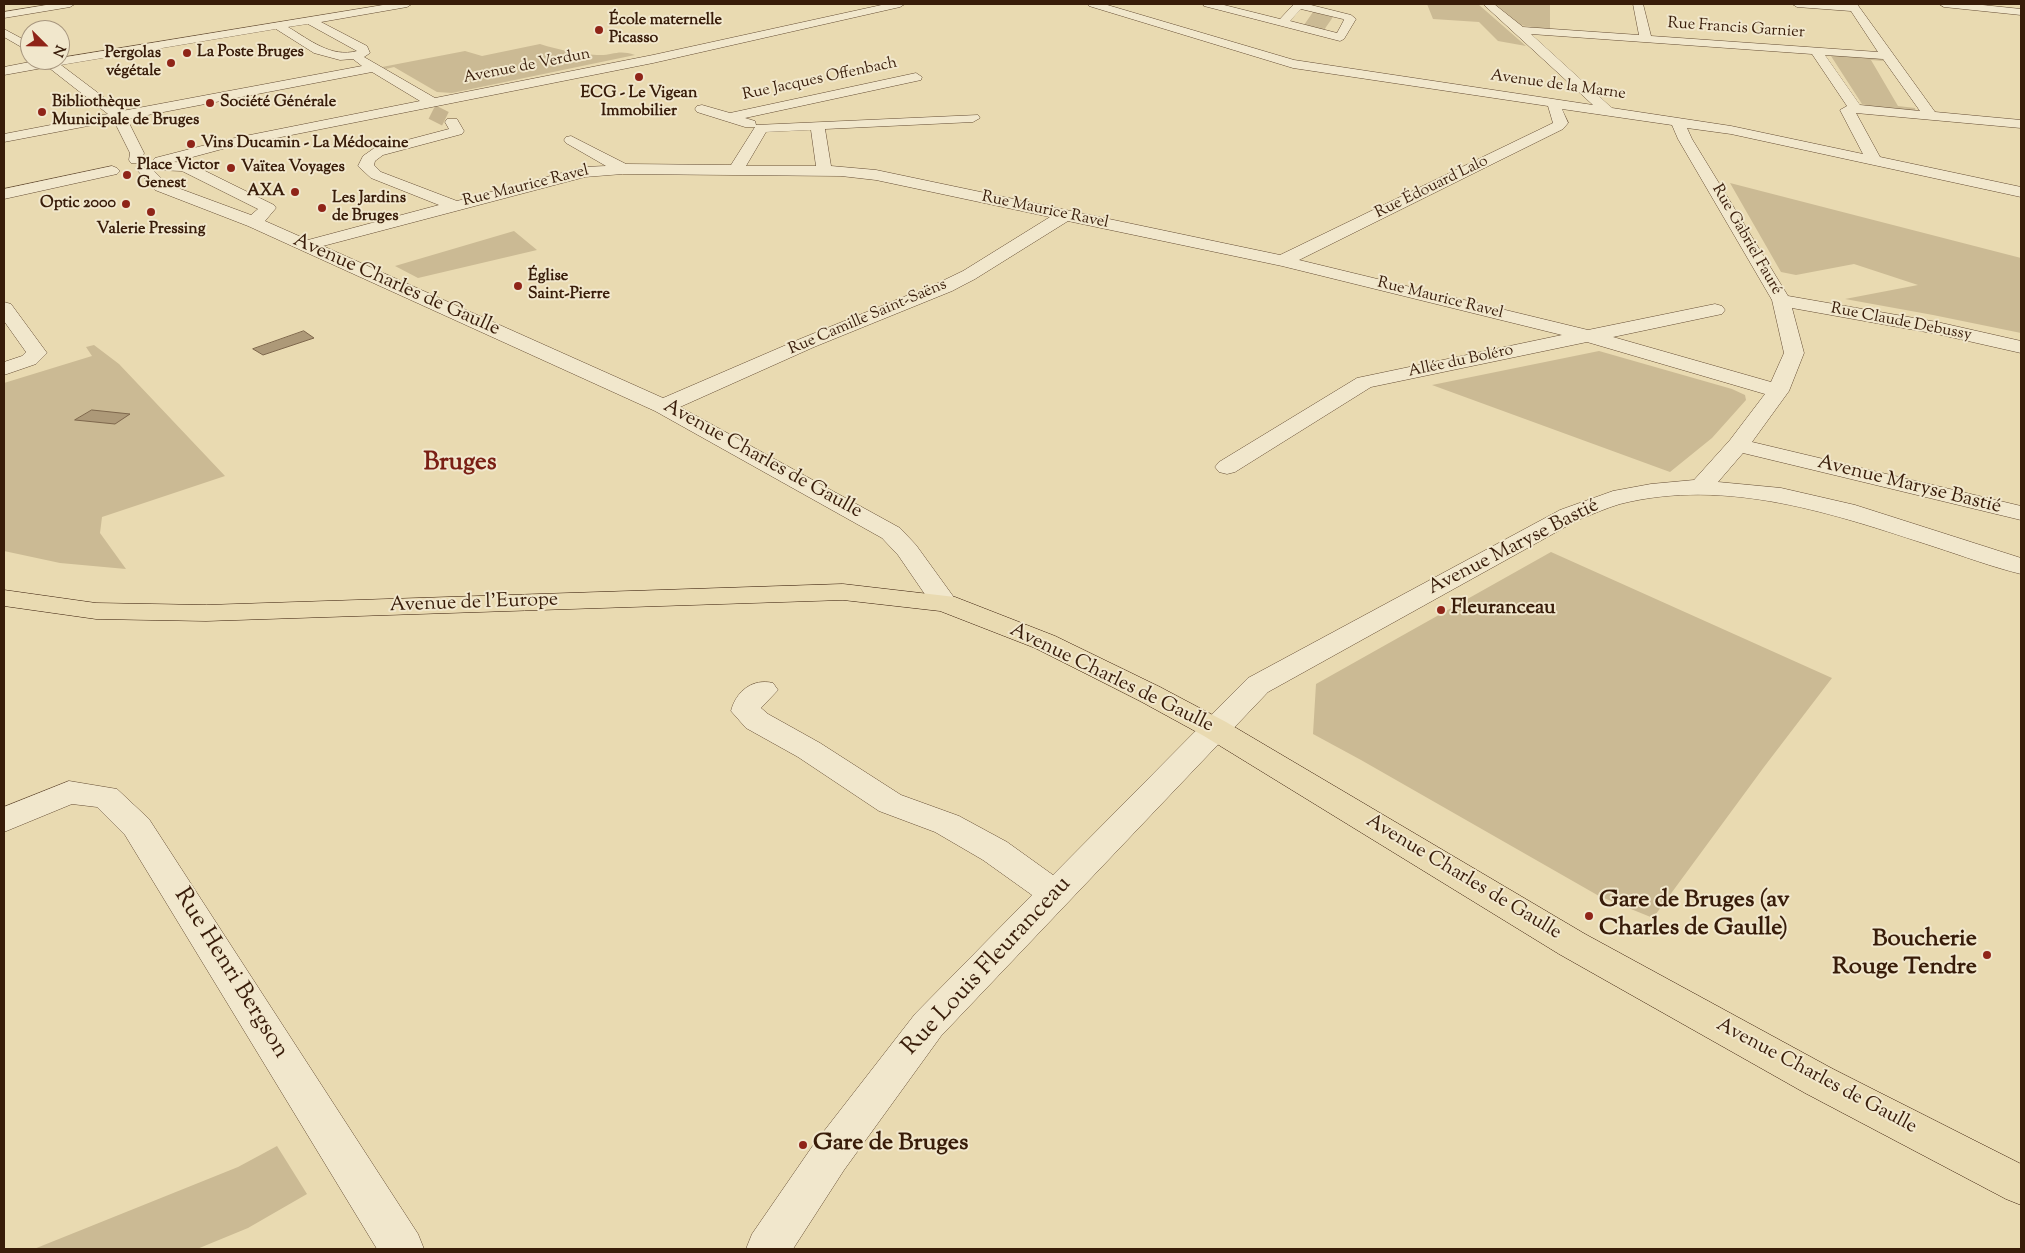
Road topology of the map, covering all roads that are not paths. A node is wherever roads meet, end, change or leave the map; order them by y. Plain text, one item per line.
1 (70, 4) edge
2 (407, 4) edge
3 (853, 4) edge
4 (900, 4) edge
5 (1093, 4) edge
6 (1208, 4) edge
7 (1300, 4) edge
8 (1488, 4) edge
9 (1638, 4) edge
10 (1797, 4) edge
11 (1949, 4) edge
12 (1854, 6) edge
13 (877, 9) junction
14 (2021, 12) edge
15 (4, 15) edge
16 (311, 21) junction
17 (1283, 23) junction
18 (277, 25) junction
19 (1520, 30) junction
20 (4, 32) edge
21 (1646, 38) junction
22 (20, 42) edge
23 (1336, 46) junction
24 (1816, 51) junction
25 (354, 56) junction
26 (1887, 56) junction
27 (70, 57) edge
28 (20, 67) edge
29 (373, 68) junction
30 (1316, 68) junction
31 (59, 70) edge
32 (4, 71) edge
33 (916, 77) dead end
34 (1553, 103) junction
35 (428, 107) junction
36 (702, 109) dead end
37 (1856, 109) junction
38 (1607, 111) junction
39 (118, 115) junction
40 (732, 117) junction
41 (1932, 117) junction
42 (973, 118) dead end
43 (1677, 121) junction
44 (452, 122) dead end
45 (2021, 124) edge
46 (817, 126) junction
47 (761, 128) junction
48 (4, 138) edge
49 (571, 140) dead end
50 (1873, 159) junction
51 (138, 168) junction
52 (623, 169) junction
53 (736, 169) junction
54 (824, 170) junction
55 (2021, 192) edge
56 (4, 194) edge
57 (453, 205) junction
58 (1065, 215) junction
59 (254, 222) junction
60 (304, 246) junction
61 (1282, 261) junction
62 (1781, 300) junction
63 (4, 308) edge
64 (1715, 310) dead end
65 (1588, 336) junction
66 (2021, 347) edge
67 (4, 369) edge
68 (1778, 391) junction
69 (663, 406) junction
70 (1738, 444) junction
71 (1227, 467) dead end
72 (1701, 487) junction
73 (2021, 513) edge
74 (2021, 566) edge
75 (4, 598) edge
76 (945, 603) junction
77 (763, 690) dead end
78 (1215, 729) junction
79 (4, 820) edge
80 (1055, 894) junction
81 (2021, 1185) edge
82 (402, 1249) edge
83 (768, 1249) edge

1 - 15 street
2 - 16 street
3 - 13 street
4 - 13 street, Avenue de Verdun
5 - 30 street, Avenue de la Marne
6 - 17 street
7 - 17 street
7 - 23 street
8 - 19 street
9 - 21 street
10 - 12 street
11 - 14 street
12 - 26 street
13 - 35 street, Avenue de Verdun
16 - 18 street
16 - 25 street
17 - 23 street
18 - 25 street
18 - 27 street
19 - 21 street, Rue Francis Garnier
19 - 38 street
20 - 22 street
21 - 24 street, Rue Francis Garnier
23 - 30 street
24 - 26 street, Rue Francis Garnier
24 - 37 street
25 - 29 street
26 - 41 street
28 - 32 street
29 - 35 street
29 - 39 street
30 - 34 street, Avenue de la Marne
31 - 39 street, Avenue Charles de Gaulle
33 - 40 street, Rue Jacques Offenbach
34 - 38 street, Avenue de la Marne
34 - 61 street, Rue Édouard Lalo
35 - 51 street, Avenue de Verdun
36 - 40 street, Rue Jacques Offenbach
37 - 41 street
37 - 50 street
38 - 43 street, Avenue de la Marne
39 - 48 street
39 - 51 street, Avenue Charles de Gaulle
40 - 47 street, Rue Jacques Offenbach
41 - 45 street
42 - 46 street, Rue Jacques Offenbach
43 - 50 street, Avenue de la Marne
43 - 62 street, Rue Gabriel Fauré
44 - 57 street
46 - 47 street, Rue Jacques Offenbach
46 - 54 street
47 - 53 street, Rue Jacques Offenbach
49 - 52 street
50 - 55 street, Avenue de la Marne
51 - 56 street
51 - 59 street, Avenue Charles de Gaulle
51 - 59 street
52 - 53 street, Rue Maurice Ravel
52 - 57 street, Rue Maurice Ravel
53 - 54 street, Rue Maurice Ravel
54 - 58 street, Rue Maurice Ravel
57 - 60 street, Rue Maurice Ravel
58 - 61 street, Rue Maurice Ravel
58 - 69 street, Rue Camille Saint-Saëns
59 - 60 street, Avenue Charles de Gaulle
60 - 69 street, Avenue Charles de Gaulle
61 - 65 street, Rue Maurice Ravel
62 - 66 street, Rue Claude Debussy
62 - 68 street, Rue Gabriel Fauré
63 - 67 street
64 - 65 street, Allée du Boléro
65 - 68 street, Rue Maurice Ravel
65 - 71 street, Allée du Boléro
68 - 70 street, Rue Gabriel Fauré
69 - 76 street, Avenue Charles de Gaulle
70 - 72 street, Rue Gabriel Fauré
70 - 73 street, Avenue Maryse Bastié
72 - 74 street, Avenue Maryse Bastié
72 - 78 street, Avenue Maryse Bastié
75 - 76 main road, Avenue de l'Europe
76 - 78 main road, Avenue Charles de Gaulle
77 - 80 street
78 - 80 street, Rue Louis Fleuranceau
78 - 81 main road, Avenue Charles de Gaulle
79 - 82 street, Rue Henri Bergson
80 - 83 street, Rue Louis Fleuranceau

